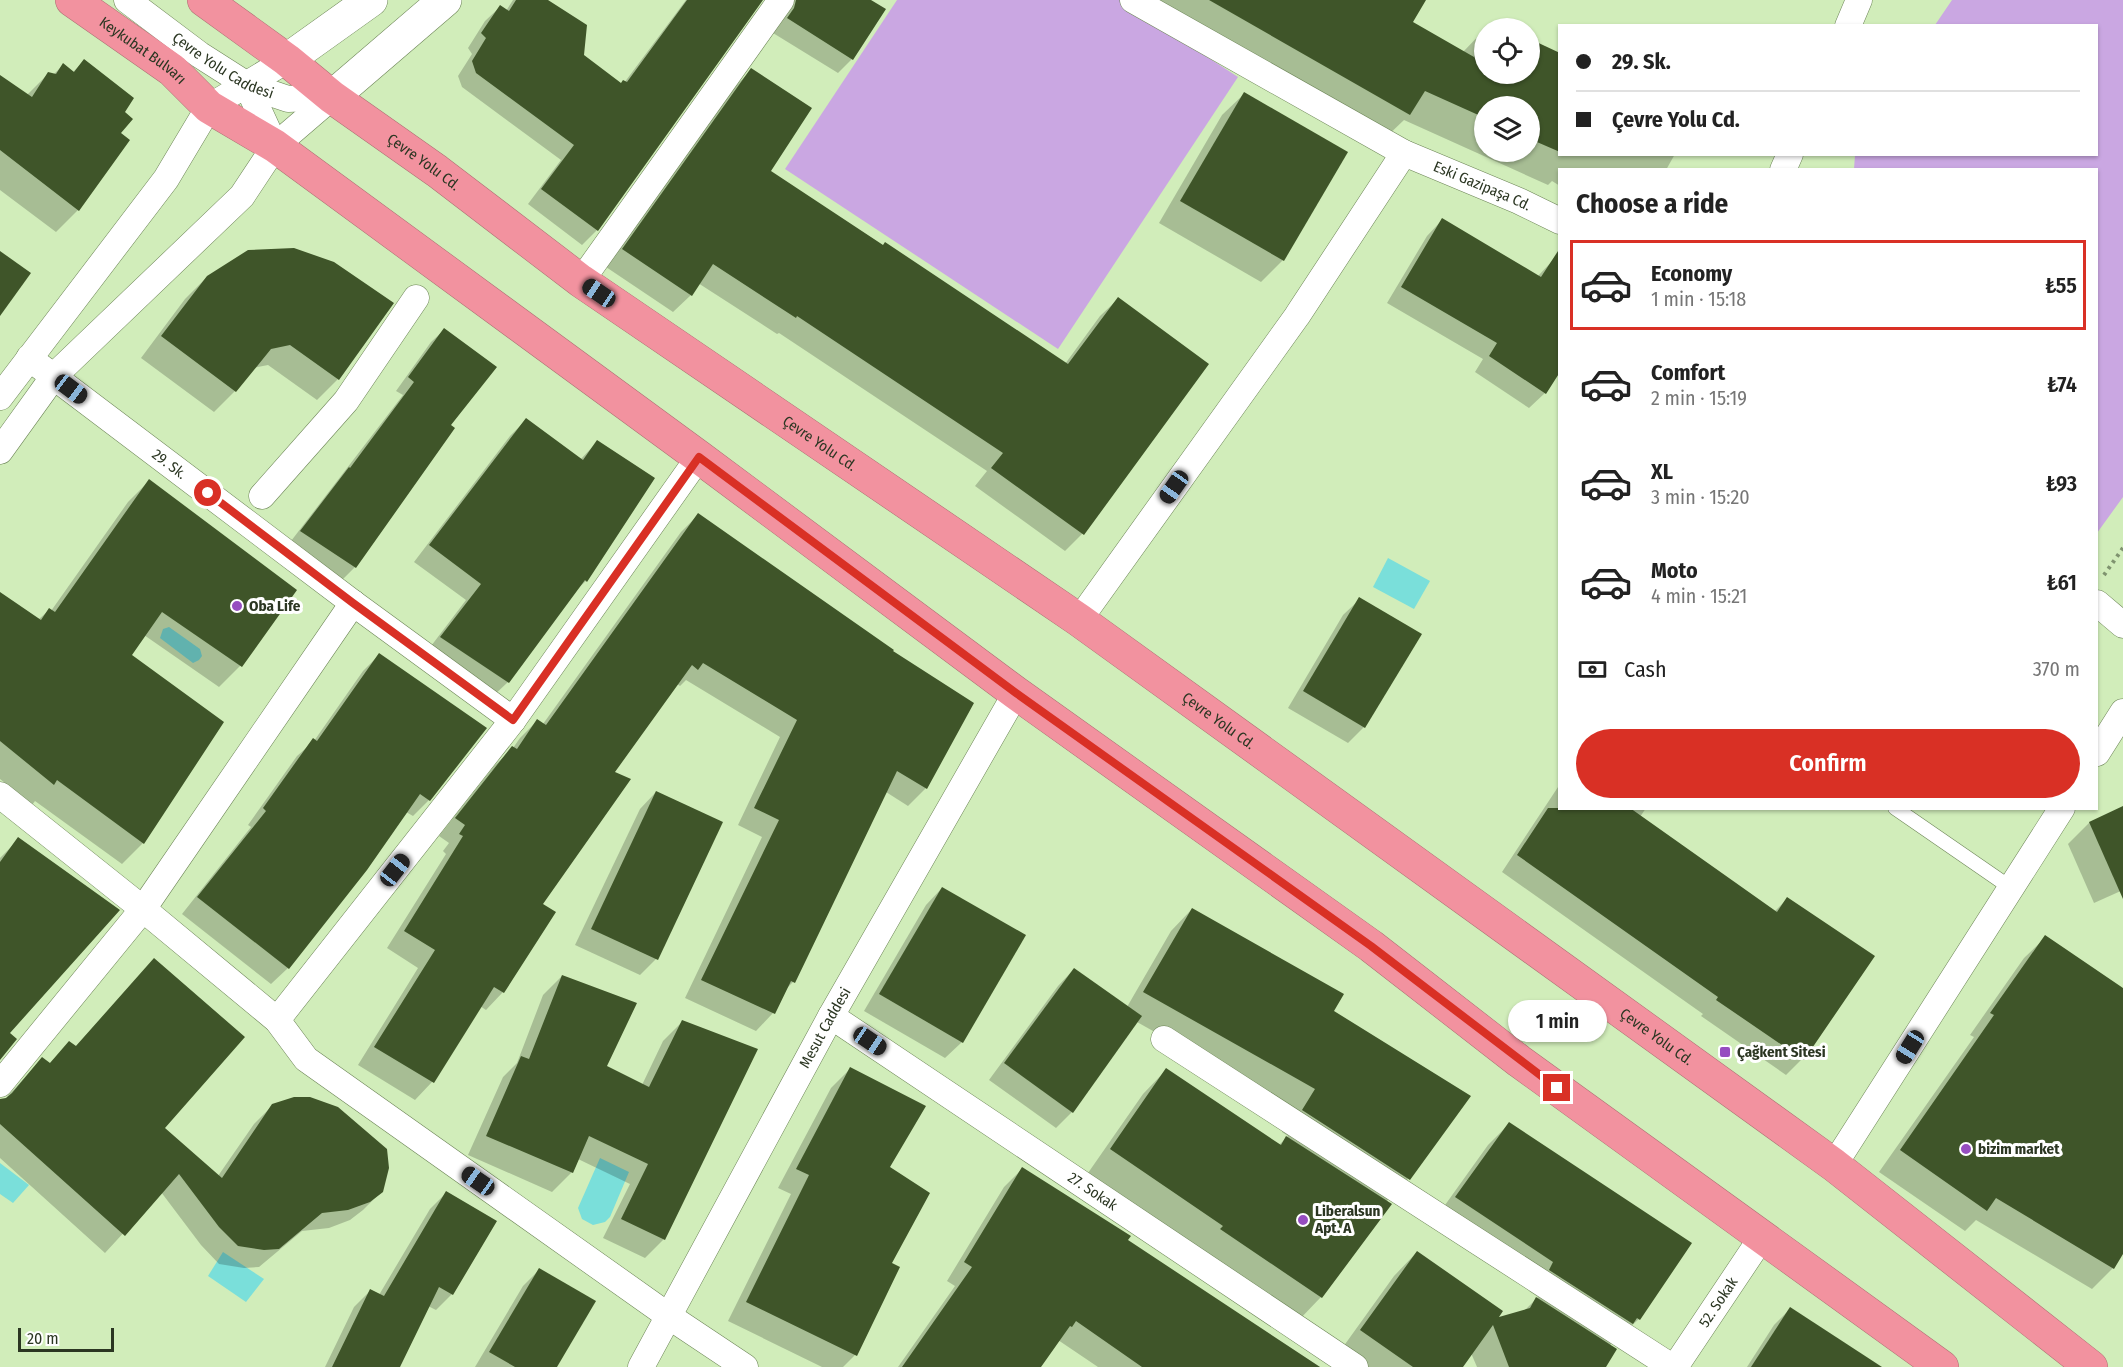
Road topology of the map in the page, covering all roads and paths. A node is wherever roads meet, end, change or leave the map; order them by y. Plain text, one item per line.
1 (72, 0) edge
2 (127, 0) edge
3 (204, 0) edge
4 (371, 0) edge
5 (445, 0) edge
6 (781, 0) edge
7 (1133, 0) edge
8 (1859, 0) edge
9 (1849, 24) edge
10 (286, 60) junction
11 (247, 85) junction
12 (332, 97) junction
13 (209, 107) junction
14 (275, 146) junction
15 (1404, 153) junction
16 (1558, 219) edge
17 (581, 281) junction
18 (416, 298) dead end
19 (29, 358) junction
20 (54, 376) junction
21 (3, 388) edge
22 (33, 407) junction
23 (0, 451) edge
24 (699, 457) junction
25 (262, 496) dead end
26 (2123, 548) edge
27 (2103, 576) dead end
28 (353, 603) junction
29 (2098, 604) edge
30 (1079, 620) junction
31 (2123, 625) edge
32 (1016, 693) junction
33 (2123, 712) edge
34 (513, 720) junction
35 (2098, 751) edge
36 (0, 795) edge
37 (1898, 810) edge
38 (2060, 810) edge
39 (2011, 888) junction
40 (143, 909) junction
41 (831, 1016) junction
42 (277, 1020) junction
43 (1164, 1039) dead end
44 (0, 1084) edge
45 (1834, 1165) junction
46 (1762, 1237) junction
47 (670, 1317) junction
48 (641, 1367) edge
49 (745, 1367) edge
50 (1354, 1367) edge
51 (1673, 1367) edge
52 (1942, 1367) edge
53 (2091, 1367) edge

1 - 13 highway, Keykubat Bulvarı
2 - 11 street, Çevre Yolu Caddesi
3 - 10 highway
4 - 10 street
5 - 12 street
6 - 17 street
7 - 15 street, Eski Gazipaşa Cd.
8 - 9 street
10 - 11 street
10 - 12 highway, Çevre Yolu Cd.
11 - 12 street, Çevre Yolu Caddesi
11 - 13 street
11 - 14 street
12 - 14 street
12 - 17 highway, Çevre Yolu Cd.
13 - 14 highway, Keykubat Bulvarı
13 - 19 street
14 - 20 street
14 - 24 highway
15 - 16 street, Eski Gazipaşa Cd.
15 - 30 street
17 - 30 highway, Çevre Yolu Cd.
18 - 25 street
19 - 20 street, 29. Sk.
19 - 21 street
20 - 22 street
20 - 28 street, 29. Sk.
21 - 22 street
22 - 23 street
24 - 32 highway
24 - 34 street
26 - 27 path
28 - 34 street, 29. Sk.
28 - 40 street
29 - 31 street
30 - 45 highway, Çevre Yolu Cd.
32 - 41 street, Mesut Caddesi
32 - 46 highway
33 - 35 street
34 - 42 street
36 - 40 street
37 - 39 lane
38 - 39 street
39 - 45 street
40 - 42 street
40 - 44 street
41 - 47 street, Mesut Caddesi
41 - 50 street, 27. Sokak
42 - 47 street
43 - 51 street
45 - 53 highway, Çevre Yolu Cd.
46 - 51 street, 52. Sokak
46 - 52 highway
47 - 48 street, Mesut Caddesi
47 - 49 street

